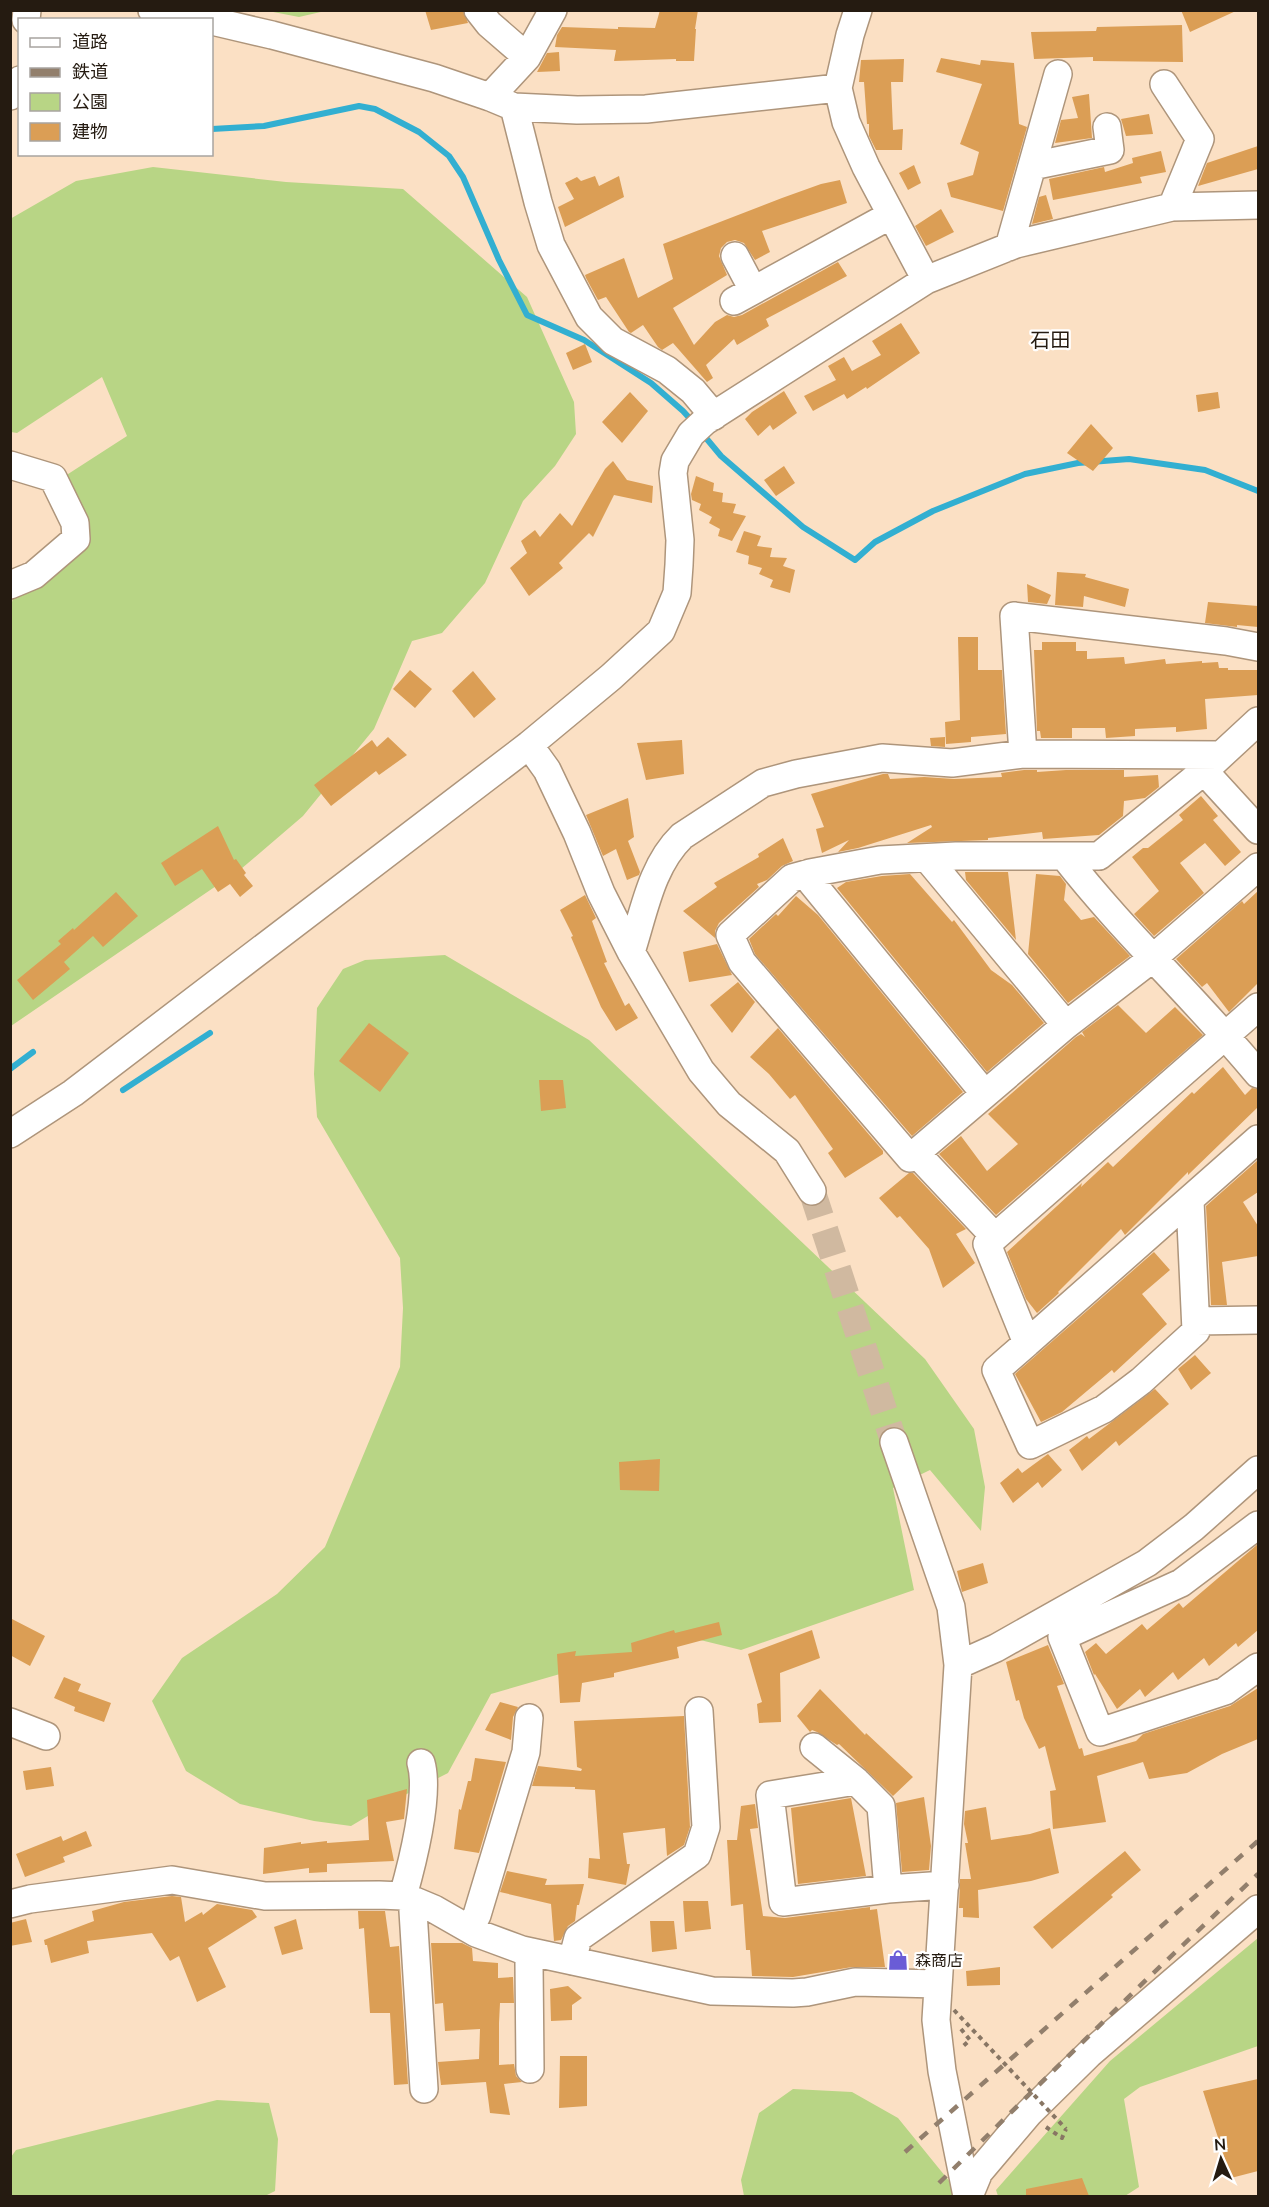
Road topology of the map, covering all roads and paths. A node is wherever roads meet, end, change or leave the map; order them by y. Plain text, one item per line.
1 (152, 10) edge
2 (478, 10) edge
3 (554, 10) edge
4 (858, 10) edge
5 (199, 18) edge
6 (213, 21) edge
7 (527, 57) junction
8 (1058, 74) dead end
9 (18, 83) edge
10 (1164, 84) dead end
11 (838, 88) junction
12 (10, 96) edge
13 (502, 102) junction
14 (1107, 127) dead end
15 (1032, 166) junction
16 (1258, 205) edge
17 (1172, 207) junction
18 (891, 215) junction
19 (1010, 247) junction
20 (735, 256) dead end
21 (926, 280) junction
22 (703, 424) junction
23 (10, 465) edge
24 (10, 585) edge
25 (1258, 647) edge
26 (1258, 721) edge
27 (529, 745) junction
28 (1023, 754) junction
29 (1213, 763) junction
30 (1258, 830) edge
31 (1064, 856) junction
32 (927, 858) junction
33 (1258, 867) edge
34 (810, 873) junction
35 (631, 952) junction
36 (1153, 958) junction
37 (1258, 1007) edge
38 (1066, 1025) junction
39 (1226, 1035) junction
40 (1258, 1074) edge
41 (985, 1094) junction
42 (10, 1134) edge
43 (1258, 1139) edge
44 (916, 1153) junction
45 (812, 1191) tunnel mouth
46 (1190, 1201) junction
47 (995, 1237) junction
48 (1258, 1320) edge
49 (1197, 1321) junction
50 (1027, 1343) junction
51 (894, 1442) tunnel mouth
52 (1258, 1470) edge
53 (1258, 1525) edge
54 (958, 1665) junction
55 (1258, 1667) edge
56 (699, 1712) dead end
57 (529, 1718) dead end
58 (10, 1722) edge
59 (46, 1736) dead end
60 (814, 1747) dead end
61 (421, 1763) dead end
62 (856, 1781) junction
63 (945, 1885) junction
64 (888, 1889) junction
65 (410, 1899) junction
66 (10, 1904) edge
67 (1258, 1909) edge
68 (470, 1929) junction
69 (531, 1952) junction
70 (572, 1961) junction
71 (938, 1984) junction
72 (954, 2010) dead end
73 (530, 2069) dead end
74 (424, 2089) dead end
75 (1047, 2128) dead end
76 (968, 2196) edge

1 - 5 street
2 - 7 street
3 - 7 street
4 - 11 street
6 - 13 street
7 - 13 street
8 - 15 street
9 - 12 street
10 - 17 street
11 - 13 street
11 - 18 street
13 - 22 street
14 - 15 street
15 - 19 street
16 - 17 street
17 - 19 street
18 - 20 street
18 - 21 street
19 - 21 street
21 - 22 street
22 - 27 street
23 - 24 street
25 - 28 street
26 - 29 street
27 - 35 street
27 - 42 street
28 - 29 street
28 - 35 street
29 - 30 street
29 - 31 street
31 - 32 street
31 - 36 street
32 - 34 street
32 - 38 street
33 - 36 street
34 - 41 street
34 - 44 street
35 - 45 street
36 - 38 street
36 - 39 street
37 - 39 street
38 - 41 street
39 - 40 street
39 - 47 street
41 - 44 street
43 - 46 street
44 - 47 street
46 - 49 street
46 - 50 street
47 - 50 street
48 - 49 street
49 - 50 street
51 - 54 street
52 - 54 street
53 - 55 street
54 - 63 street
56 - 70 street
57 - 68 street
58 - 59 street
60 - 62 street
61 - 65 street
62 - 64 street
62 - 64 street
63 - 64 street
63 - 71 street
65 - 66 street
65 - 68 street
65 - 74 street
67 - 76 street
68 - 69 street
69 - 70 street
69 - 73 street
70 - 71 street
71 - 76 street
72 - 75 path, bridge

